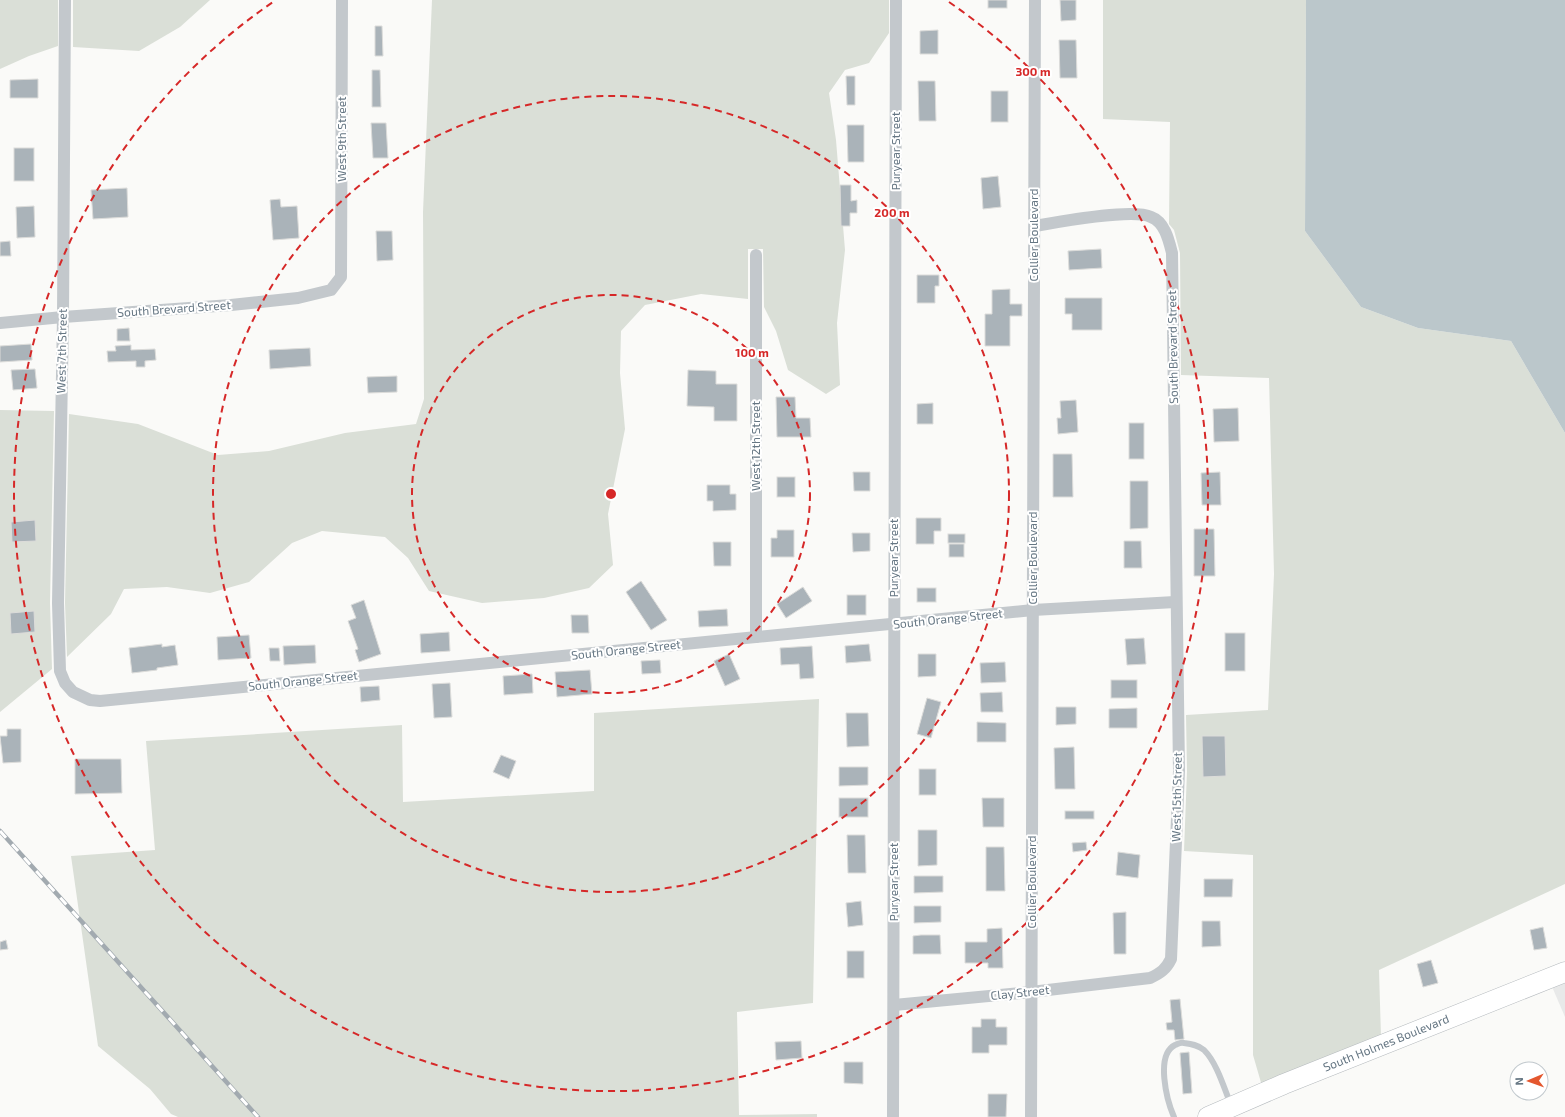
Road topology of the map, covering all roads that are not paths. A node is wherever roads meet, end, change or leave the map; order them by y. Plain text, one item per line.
1 (65, 0) edge
2 (342, 0) edge
3 (896, 0) edge
4 (1035, 0) edge
5 (1035, 226) junction
6 (756, 255) dead end
7 (341, 277) joint
8 (63, 316) junction
9 (0, 323) edge
10 (1175, 602) junction
11 (1033, 610) junction
12 (894, 624) junction
13 (756, 637) junction
14 (78, 696) joint
15 (1565, 972) edge
16 (1146, 978) joint
17 (1031, 992) junction
18 (894, 1005) junction
19 (1232, 1106) junction
20 (893, 1117) edge
21 (1031, 1117) edge
22 (1174, 1117) edge
23 (1208, 1117) edge

1 - 8 street, West 7th Street
2 - 7 street, West 9th Street
3 - 12 street, Puryear Street
4 - 5 street, Collier Boulevard
5 - 10 street, South Brevard Street
5 - 11 street, Collier Boulevard
6 - 13 street, West 12th Street
7 - 8 street, South Brevard Street
8 - 9 street, South Brevard Street
8 - 14 street, West 7th Street
10 - 11 street, South Orange Street
10 - 16 street, West 15th Street
11 - 12 street, South Orange Street
11 - 17 street, Collier Boulevard
12 - 13 street, South Orange Street
12 - 18 street, Puryear Street
13 - 14 street, South Orange Street
15 - 19 main road, South Holmes Boulevard
16 - 17 street, Clay Street
17 - 18 street, Clay Street
17 - 21 street, Collier Boulevard
18 - 20 street, Puryear Street
19 - 22 lane
19 - 23 main road, South Holmes Boulevard

